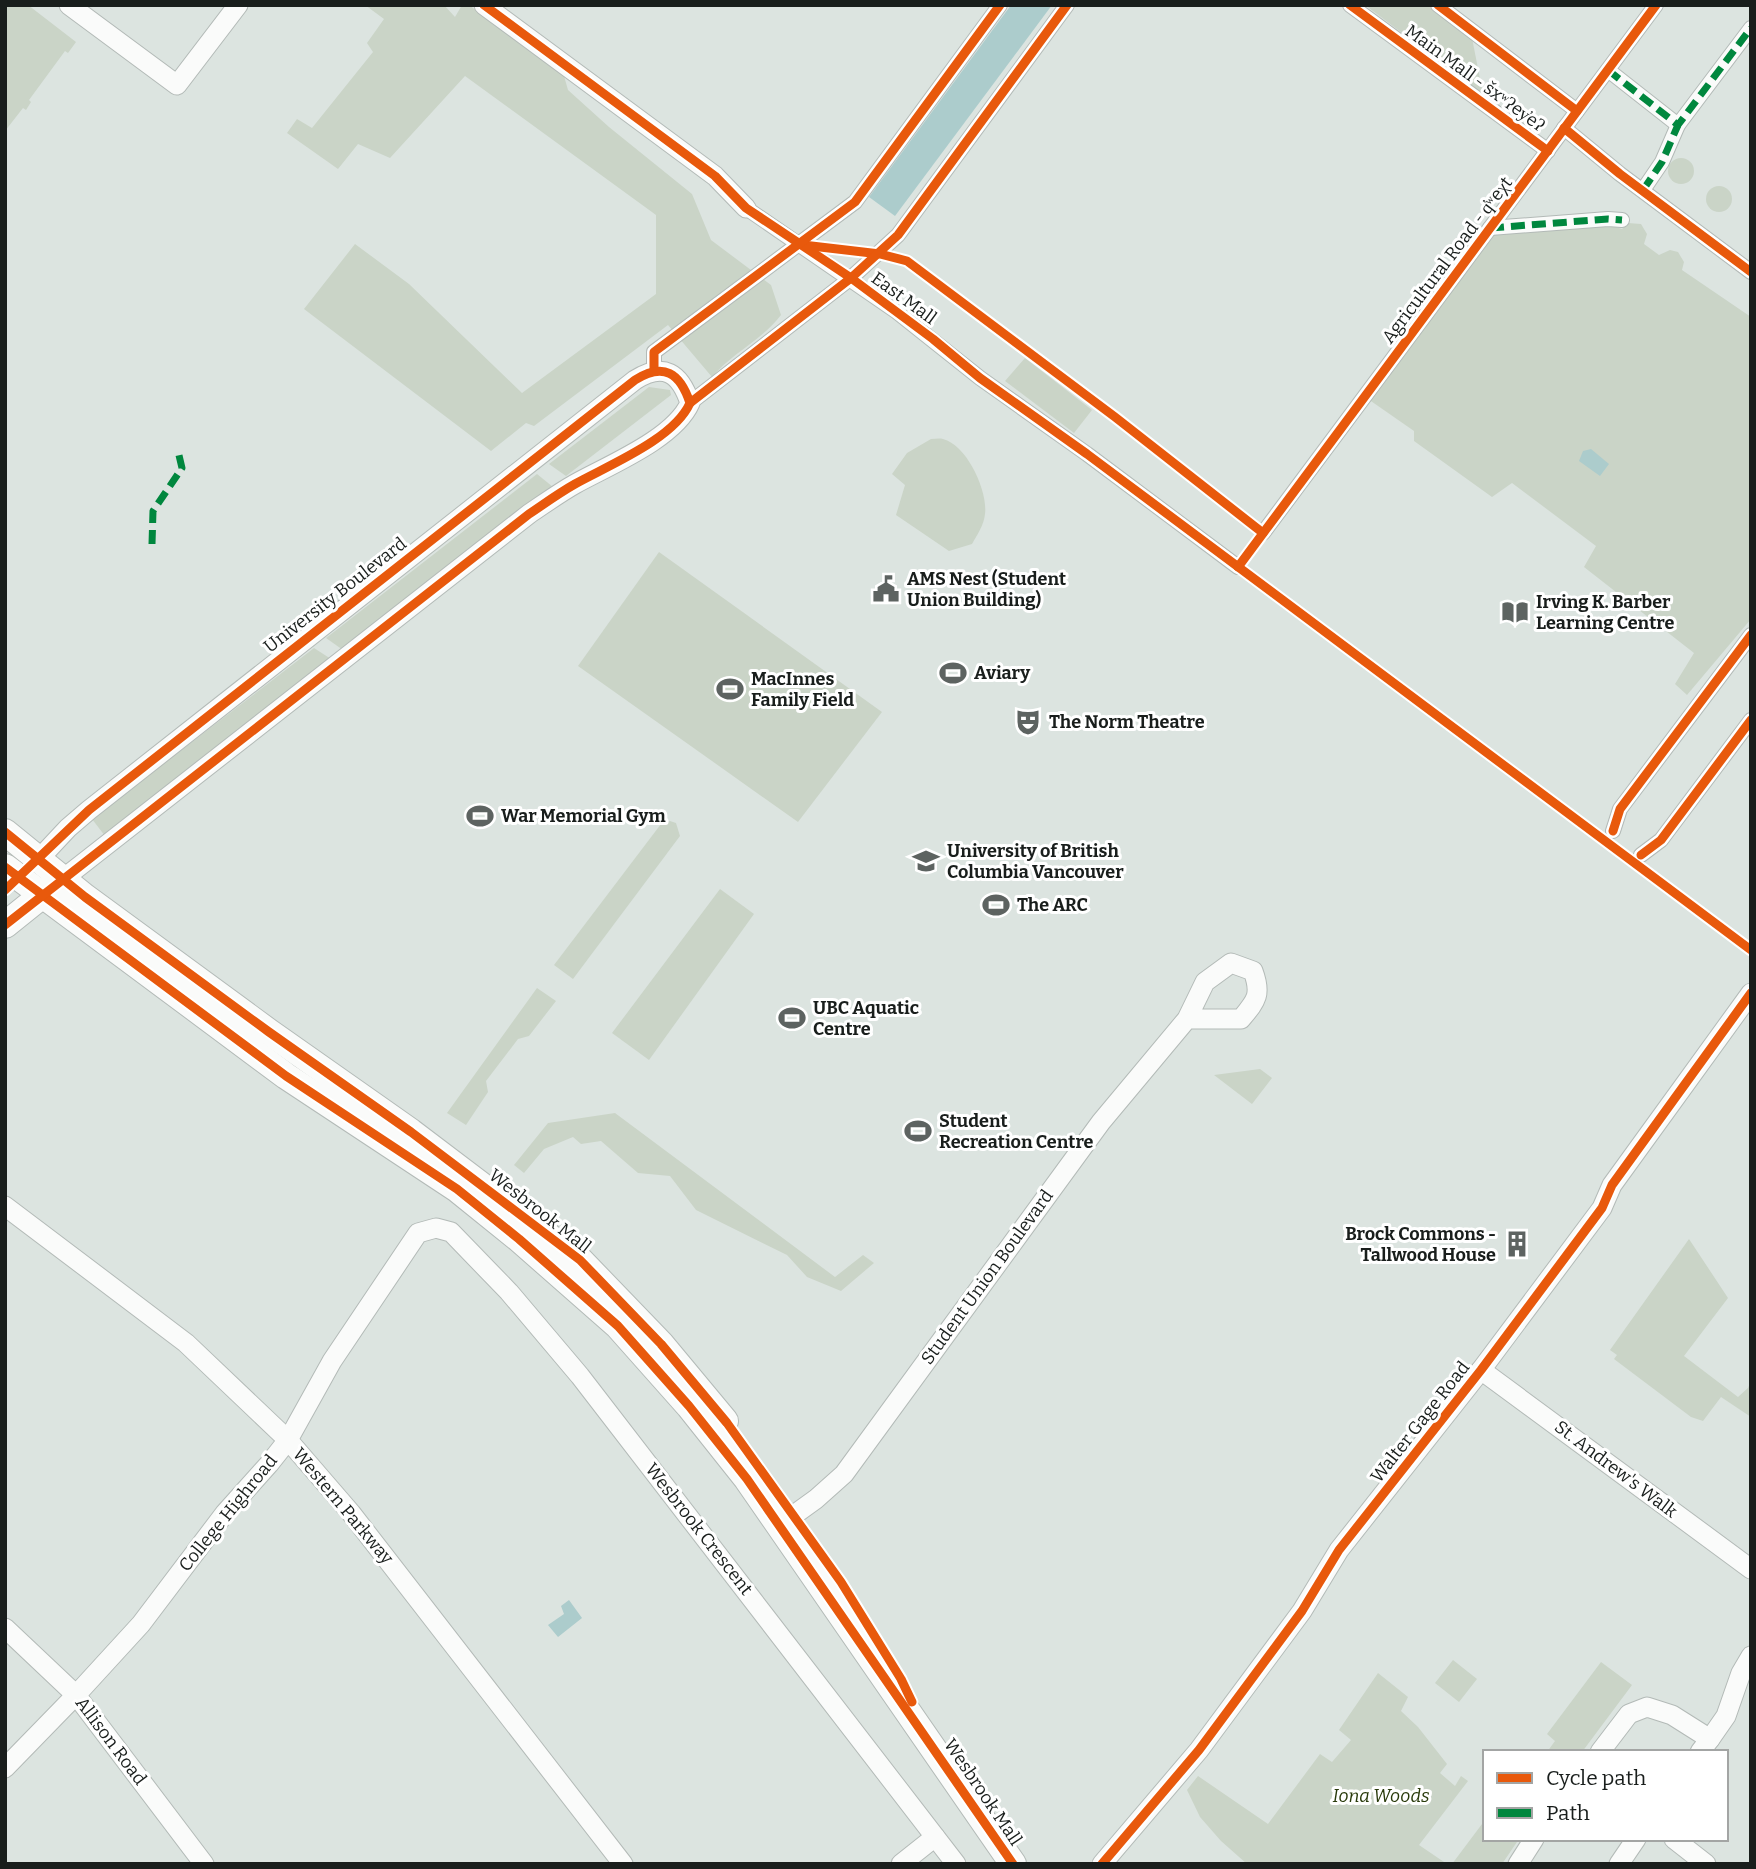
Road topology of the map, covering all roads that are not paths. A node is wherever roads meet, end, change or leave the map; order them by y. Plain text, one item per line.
1 (69, 5) edge
2 (238, 5) edge
3 (484, 5) edge
4 (1000, 5) edge
5 (1068, 5) edge
6 (1350, 5) edge
7 (1438, 5) edge
8 (1656, 5) edge
9 (1751, 29) edge
10 (1608, 70) junction
11 (1577, 111) junction
12 (1678, 125) junction
13 (1564, 128) junction
14 (1548, 150) junction
15 (1643, 190) junction
16 (746, 208) joint
17 (1622, 220) dead end
18 (1490, 228) junction
19 (799, 244) junction
20 (1751, 272) edge
21 (851, 278) junction
22 (654, 371) junction
23 (690, 403) junction
24 (1263, 533) dead end
25 (1238, 567) dead end
26 (1751, 635) edge
27 (1751, 720) edge
28 (1613, 831) dead end
29 (5, 832) edge
30 (1641, 855) dead end
31 (17, 873) edge
32 (53, 886) junction
33 (5, 925) edge
34 (1751, 993) edge
35 (1187, 1019) dead end
36 (5, 1206) edge
37 (418, 1233) joint
38 (1481, 1370) junction
39 (288, 1440) junction
40 (787, 1520) junction
41 (1751, 1569) edge
42 (5, 1629) edge
43 (1751, 1656) edge
44 (76, 1695) junction
45 (1705, 1745) edge
46 (1602, 1750) edge
47 (5, 1769) edge
48 (935, 1837) junction
49 (1533, 1841) edge
50 (1635, 1841) edge
51 (1677, 1841) edge
52 (1623, 1862) edge
53 (204, 1864) edge
54 (623, 1864) edge
55 (901, 1864) edge
56 (956, 1864) edge
57 (1013, 1864) edge
58 (1102, 1864) edge
59 (1518, 1864) edge
60 (1706, 1864) edge

1 - 2 street
3 - 16 street, East Mall
4 - 19 street
5 - 21 street
6 - 14 street, Main Mall - šxʷʔey̓eʔ
7 - 11 street, Main Mall - šxʷʔey̓eʔ
8 - 10 street, Agricultural Road - q̓ʷeχt
9 - 12 street
10 - 11 street, Agricultural Road - q̓ʷeχt
10 - 12 street
11 - 13 street, Agricultural Road - q̓ʷeχt
12 - 15 street
13 - 14 street, Agricultural Road - q̓ʷeχt
13 - 15 street, Main Mall - šxʷʔey̓eʔ
14 - 18 street, Agricultural Road - q̓ʷeχt
15 - 20 street, Main Mall - šxʷʔey̓eʔ
16 - 19 street, East Mall
17 - 18 street
18 - 24 street, Agricultural Road - q̓ʷeχt
19 - 21 street, East Mall
19 - 22 street
21 - 23 street
21 - 25 street, East Mall
22 - 23 street
22 - 31 street, University Boulevard
23 - 32 street
26 - 28 street
27 - 30 street
29 - 31 main road, Wesbrook Mall
31 - 32 main road, Wesbrook Mall
32 - 33 main road
32 - 40 main road, Wesbrook Mall
34 - 38 street, Walter Gage Road
35 - 40 street, Student Union Boulevard
36 - 39 street, Western Parkway
37 - 39 street, College Highroad
37 - 48 street, Wesbrook Crescent
38 - 41 street, St. Andrew's Walk
38 - 58 street, Walter Gage Road
39 - 44 street, College Highroad
39 - 54 street, Western Parkway
40 - 57 main road, Wesbrook Mall
42 - 44 street, Allison Road
43 - 45 street
44 - 47 street, College Highroad
44 - 53 street, Allison Road
45 - 46 street
48 - 55 street
48 - 56 street, Wesbrook Crescent
49 - 59 street
50 - 52 street
51 - 60 street

